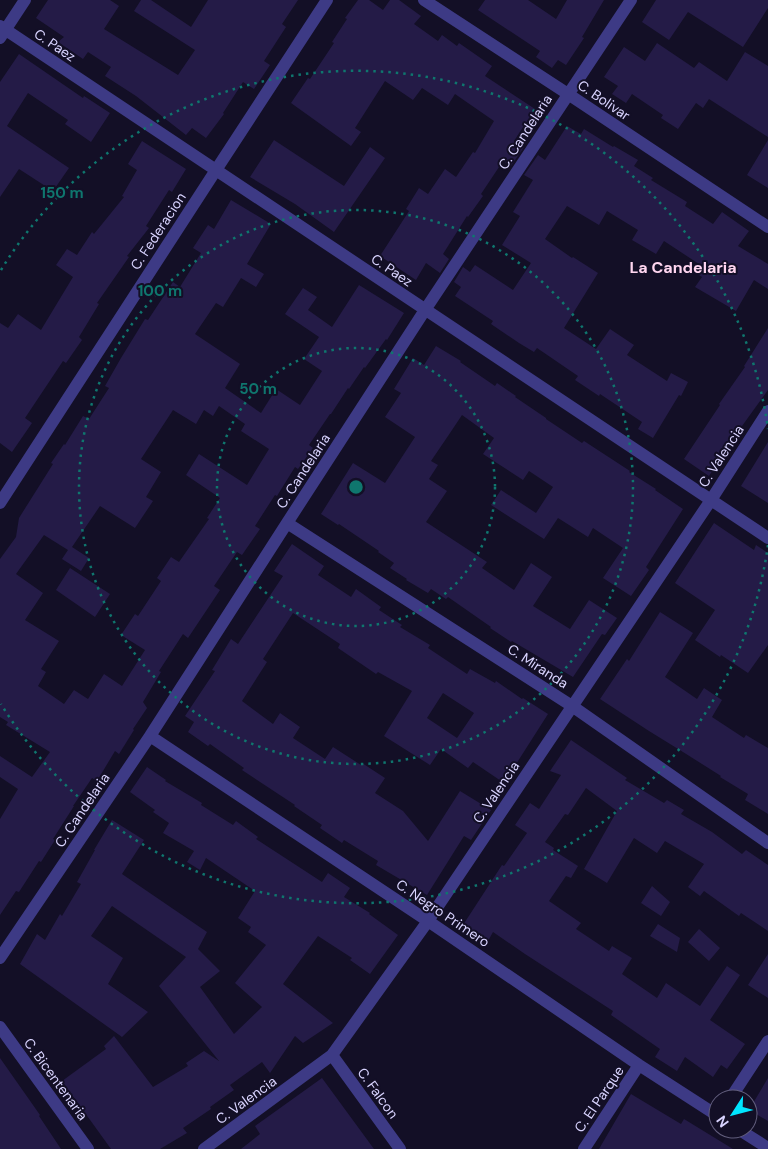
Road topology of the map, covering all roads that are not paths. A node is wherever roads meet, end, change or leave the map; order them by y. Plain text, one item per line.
1 (25, 0) edge
2 (327, 0) edge
3 (424, 0) edge
4 (631, 0) edge
5 (2, 31) edge
6 (568, 94) junction
7 (216, 170) junction
8 (768, 227) edge
9 (425, 310) junction
10 (768, 411) edge
11 (710, 500) junction
12 (0, 504) edge
13 (287, 523) junction
14 (768, 538) edge
15 (572, 706) junction
16 (150, 736) junction
17 (768, 843) edge
18 (428, 921) junction
19 (0, 958) edge
20 (0, 1027) edge
21 (768, 1041) edge
22 (332, 1055) junction
23 (639, 1065) junction
24 (737, 1089) edge
25 (708, 1110) edge
26 (754, 1139) edge
27 (768, 1148) edge
28 (88, 1149) edge
29 (204, 1149) edge
30 (400, 1149) edge
31 (584, 1149) edge

1 - 5 street
2 - 7 street, C. Federacion
3 - 6 street, C. Bolivar
4 - 6 street, C. Candelaria
5 - 7 street, C. Paez
6 - 8 street, C. Bolivar
6 - 9 street, C. Candelaria
7 - 9 street, C. Paez
7 - 12 street, C. Federacion
9 - 11 street, C. Paez
9 - 13 street, C. Candelaria
10 - 11 street, C. Valencia
11 - 14 street, C. Paez
11 - 15 street, C. Valencia
13 - 15 street, C. Miranda
13 - 16 street, C. Candelaria
15 - 17 street, C. Miranda
15 - 18 street, C. Valencia
16 - 18 street, C. Negro Primero
16 - 19 street, C. Candelaria
18 - 22 street, C. Valencia
18 - 23 street, C. Negro Primero
20 - 28 street, C. Bicentenaria
21 - 24 street
22 - 29 street, C. Valencia
22 - 30 street, C. Falcon
23 - 25 street, C. Negro Primero
23 - 31 street, C. El Parque
26 - 27 street

